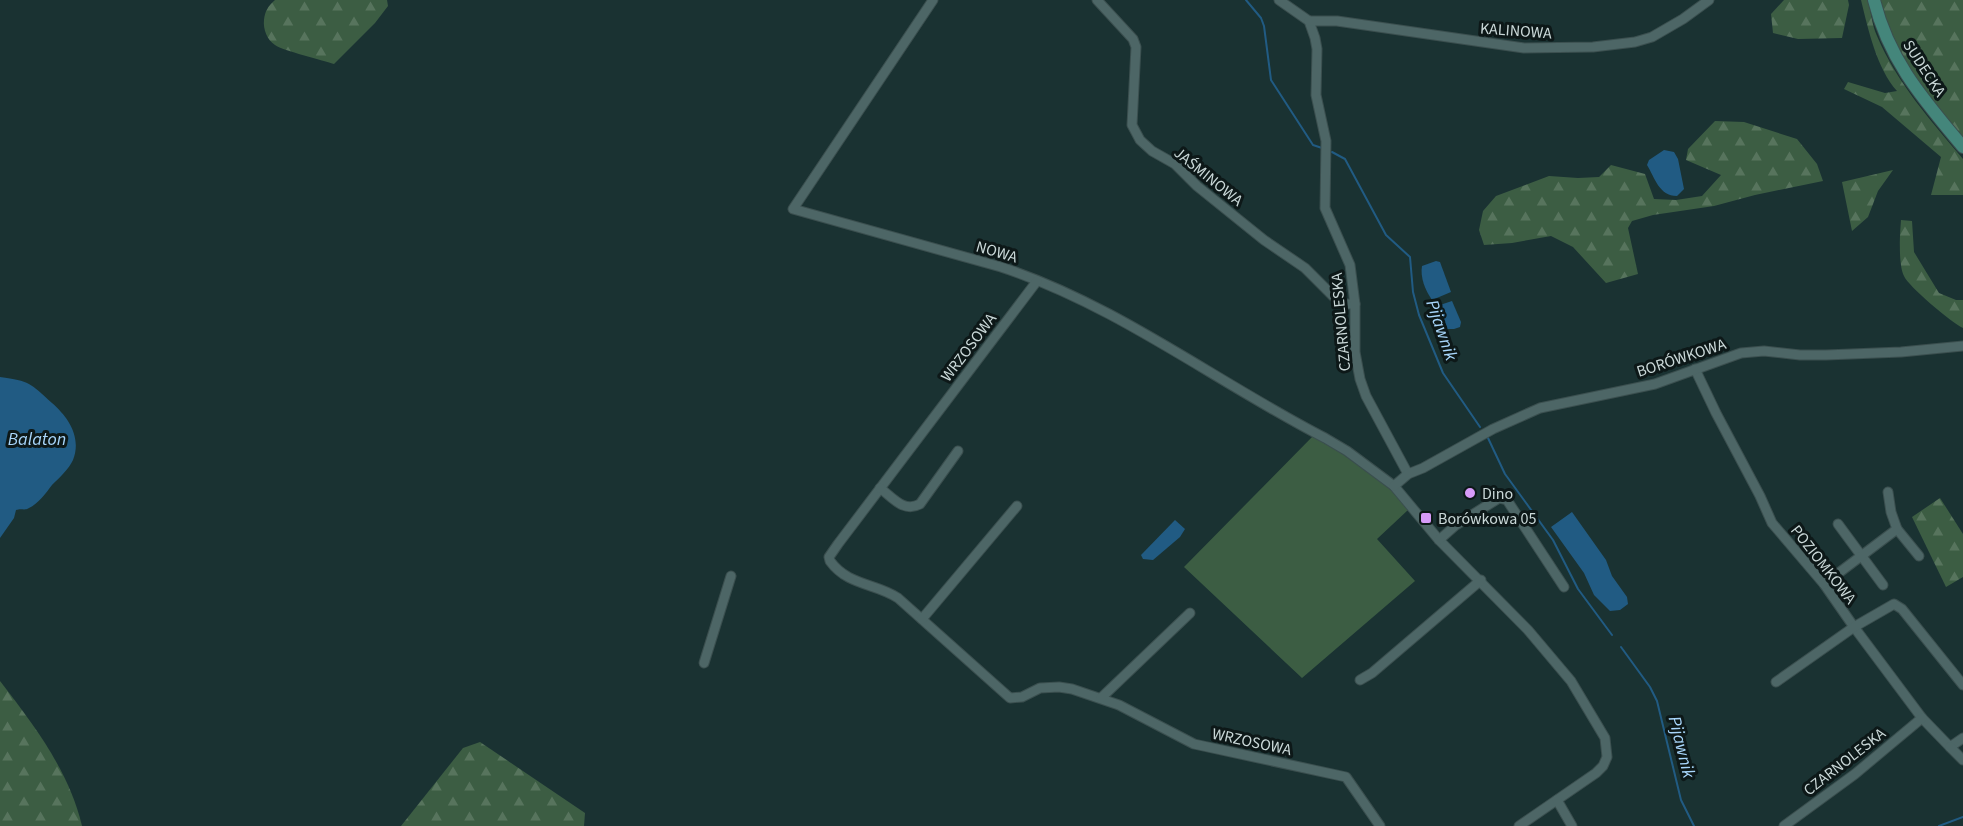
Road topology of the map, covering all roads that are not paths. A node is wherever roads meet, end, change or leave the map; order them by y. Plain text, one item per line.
1 (933, 0) edge
2 (1097, 0) edge
3 (1279, 0) edge
4 (1709, 0) edge
5 (1874, 0) edge
6 (1309, 21) junction
7 (1963, 147) edge
8 (1037, 281) junction
9 (1355, 304) junction
10 (1963, 346) edge
11 (1695, 369) junction
12 (958, 451) dead end
13 (1408, 474) junction
14 (1394, 486) junction
15 (880, 488) junction
16 (1888, 492) dead end
17 (1017, 506) dead end
18 (1838, 524) dead end
19 (1897, 529) junction
20 (1439, 540) junction
21 (1863, 556) junction
22 (1919, 556) dead end
23 (731, 576) dead end
24 (1481, 580) junction
25 (1824, 584) junction
26 (1883, 585) dead end
27 (1564, 587) dead end
28 (1190, 613) dead end
29 (922, 619) junction
30 (1854, 627) junction
31 (704, 663) dead end
32 (1360, 680) dead end
33 (1776, 682) dead end
34 (1963, 685) edge
35 (1101, 698) junction
36 (1922, 718) junction
37 (1963, 738) edge
38 (1950, 747) junction
39 (1963, 760) edge
40 (1557, 800) junction
41 (1380, 826) edge
42 (1519, 826) edge
43 (1572, 826) edge
44 (1784, 826) edge

1 - 8 street, NOWA
2 - 9 street, JAŚMINOWA
3 - 6 street
4 - 6 street, KALINOWA
5 - 7 main road, SUDECKA
6 - 9 street, CZARNOLESKA
8 - 14 street, NOWA
8 - 15 street, WRZOSOWA
9 - 13 street, CZARNOLESKA
10 - 11 street, BORÓWKOWA
11 - 13 street, BORÓWKOWA
11 - 25 street, POZIOMKOWA
12 - 15 street
13 - 14 street, BORÓWKOWA
14 - 20 street
15 - 29 street, WRZOSOWA
16 - 19 street
17 - 29 street
18 - 21 street
19 - 21 street
19 - 22 street
20 - 24 street
20 - 27 street
21 - 25 street
21 - 26 street
23 - 31 street
24 - 32 street
24 - 40 street
25 - 30 street, POZIOMKOWA
28 - 35 street
29 - 35 street, WRZOSOWA
30 - 33 street
30 - 34 street
30 - 36 street, POZIOMKOWA
35 - 41 street, WRZOSOWA
36 - 38 street, POZIOMKOWA
36 - 44 street, CZARNOLESKA
37 - 38 street
38 - 39 street, POZIOMKOWA
40 - 42 street
40 - 43 street

